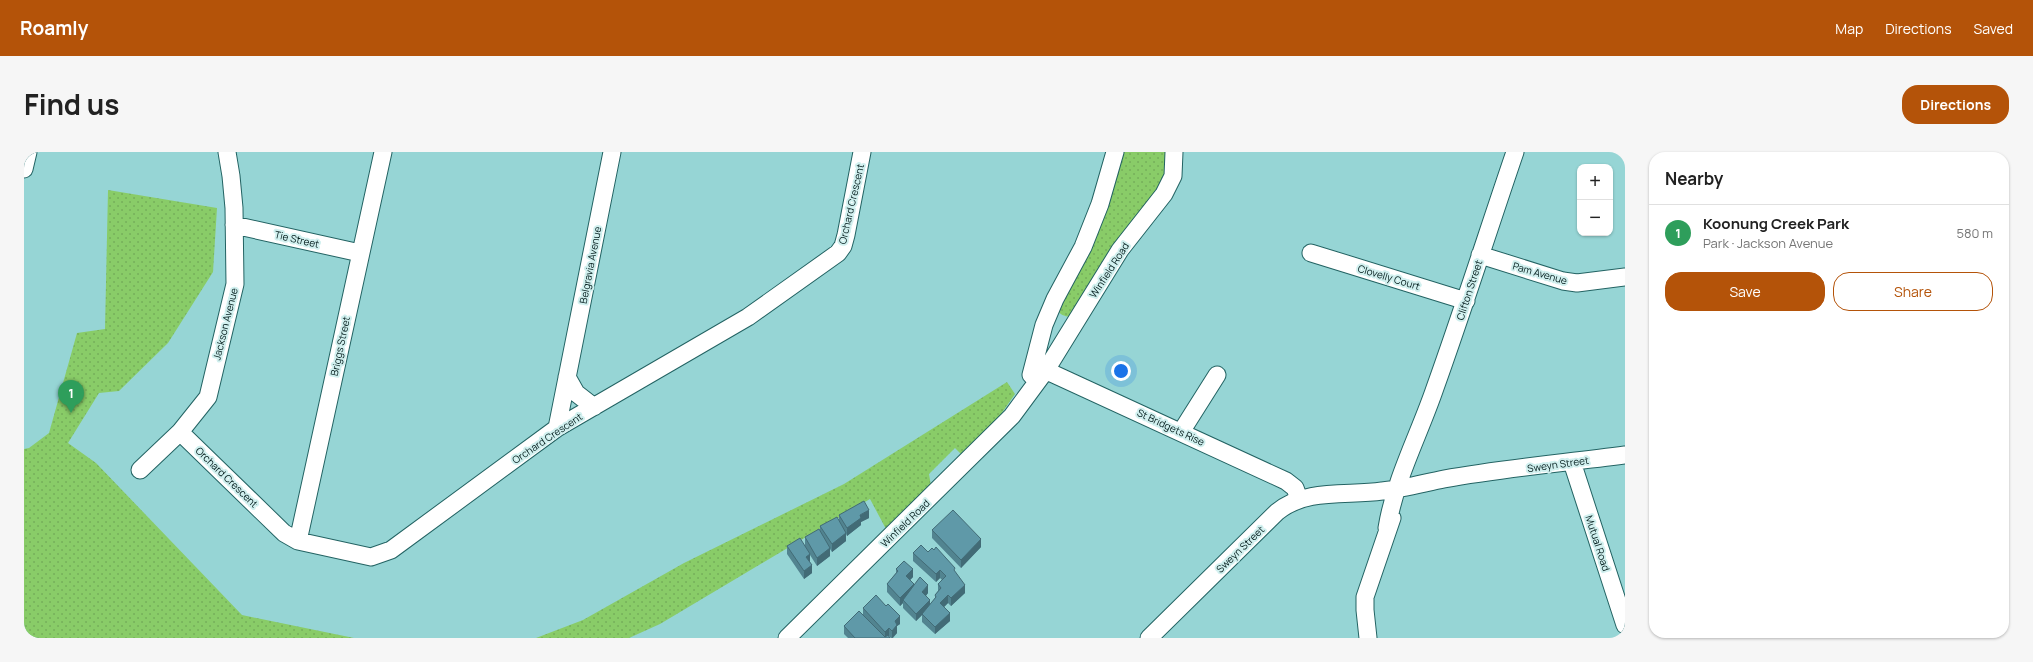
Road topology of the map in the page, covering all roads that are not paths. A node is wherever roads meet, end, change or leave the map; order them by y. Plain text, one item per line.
1 (28, 152) edge
2 (227, 152) edge
3 (383, 152) edge
4 (612, 152) edge
5 (862, 152) edge
6 (1115, 152) edge
7 (1174, 152) edge
8 (1515, 152) edge
9 (24, 169) edge
10 (234, 225) junction
11 (1311, 253) dead end
12 (360, 254) junction
13 (1480, 255) junction
14 (1625, 277) edge
15 (1466, 301) junction
16 (1040, 367) junction
17 (1217, 375) dead end
18 (567, 377) junction
19 (594, 407) junction
20 (557, 428) junction
21 (180, 432) junction
22 (1181, 432) junction
23 (1625, 454) edge
24 (1572, 462) junction
25 (140, 470) dead end
26 (1402, 485) junction
27 (1299, 499) junction
28 (298, 541) junction
29 (1619, 588) edge
30 (1625, 625) edge
31 (787, 638) edge
32 (1149, 638) edge
33 (1368, 638) edge

1 - 9 street
2 - 10 street, Jackson Avenue
3 - 12 street, Briggs Street
4 - 18 street, Belgravia Avenue
5 - 19 street, Orchard Crescent
6 - 16 street, Winfield Road
7 - 16 street, Winfield Road
8 - 13 street, Clifton Street
10 - 12 street, Tie Street
10 - 21 street, Jackson Avenue
11 - 15 street, Clovelly Court
12 - 28 street, Briggs Street
13 - 14 street, Pam Avenue
13 - 15 street, Clifton Street
15 - 26 street, Clifton Street
16 - 22 street, St Bridgets Rise
16 - 31 street, Winfield Road
17 - 22 street
18 - 19 street
18 - 20 street, Belgravia Avenue
19 - 20 street, Orchard Crescent
20 - 28 street, Orchard Crescent
21 - 25 street, Jackson Avenue
21 - 28 street, Orchard Crescent
22 - 27 street, St Bridgets Rise
23 - 24 street, Sweyn Street
24 - 26 street, Sweyn Street
24 - 29 street, Mutual Road
26 - 27 street, Sweyn Street
26 - 33 street, Clifton Street
27 - 32 street, Sweyn Street
29 - 30 street, Mutual Road

